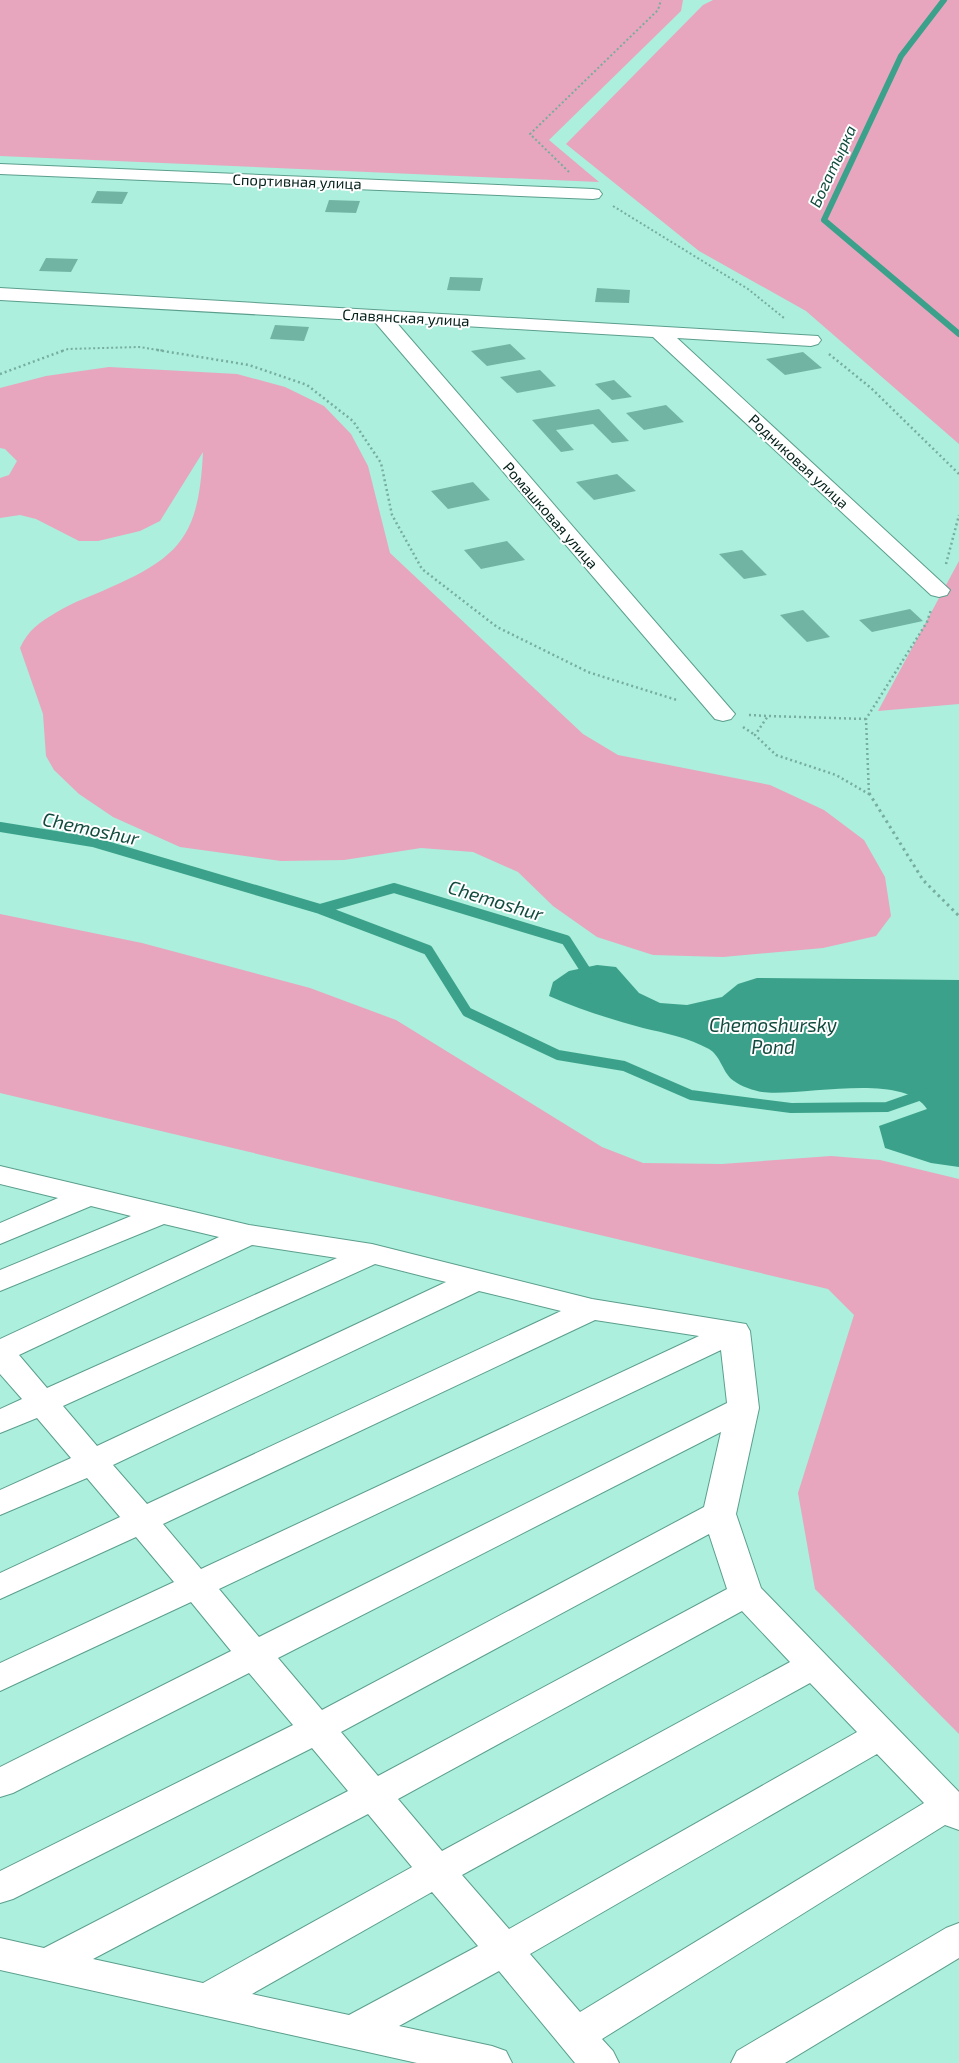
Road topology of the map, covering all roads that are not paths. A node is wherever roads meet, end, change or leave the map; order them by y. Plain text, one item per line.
1 (0, 169) edge
2 (593, 194) road end
3 (0, 294) edge
4 (380, 316) junction
5 (659, 332) junction
6 (812, 340) road end
7 (939, 590) road end
8 (723, 714) road end
9 (5, 1179) edge
10 (86, 1197) junction
11 (159, 1215) junction
12 (0, 1234) edge
13 (249, 1235) junction
14 (372, 1254) junction
15 (476, 1280) junction
16 (0, 1281) edge
17 (592, 1309) junction
18 (735, 1331) junction
19 (0, 1352) edge
20 (42, 1404) junction
21 (743, 1408) junction
22 (0, 1422) edge
23 (92, 1462) junction
24 (0, 1503) edge
25 (719, 1514) junction
26 (142, 1520) junction
27 (196, 1584) junction
28 (0, 1587) edge
29 (746, 1594) junction
30 (255, 1654) junction
31 (814, 1665) junction
32 (0, 1678) edge
33 (317, 1729) junction
34 (882, 1735) junction
35 (0, 1783) edge
36 (373, 1795) junction
37 (954, 1810) edge
38 (437, 1870) junction
39 (0, 1888) edge
40 (959, 1939) edge
41 (504, 1950) junction
42 (0, 1954) edge
43 (48, 1964) junction
44 (207, 2000) junction
45 (353, 2032) junction
46 (576, 2035) junction
47 (492, 2063) edge
48 (599, 2063) edge
49 (751, 2063) edge

1 - 2 street, Спортивная улица
3 - 4 street, Славянская улица
4 - 5 street, Славянская улица
4 - 8 street, Ромашковая улица
5 - 6 street, Славянская улица
5 - 7 street, Родниковая улица
9 - 10 street
10 - 11 street
10 - 12 street
11 - 13 street
11 - 16 street
13 - 14 street
13 - 19 street
14 - 15 street
14 - 20 street
15 - 17 street
15 - 23 street
17 - 18 street
17 - 26 street
18 - 21 street
18 - 27 street
19 - 20 street
20 - 22 street
20 - 23 street
21 - 25 street
21 - 30 street
23 - 24 street
23 - 26 street
25 - 29 street
25 - 33 street
26 - 27 street
26 - 28 street
27 - 30 street
27 - 32 street
29 - 31 street
29 - 36 street
30 - 33 street
30 - 35 street
31 - 34 street
31 - 38 street
33 - 36 street
33 - 39 street
34 - 37 street
34 - 41 street
36 - 38 street
36 - 43 street
37 - 46 street
38 - 41 street
38 - 44 street
40 - 49 street
41 - 45 street
41 - 46 street
42 - 43 street
43 - 44 street
44 - 45 street
45 - 47 street
46 - 48 street

